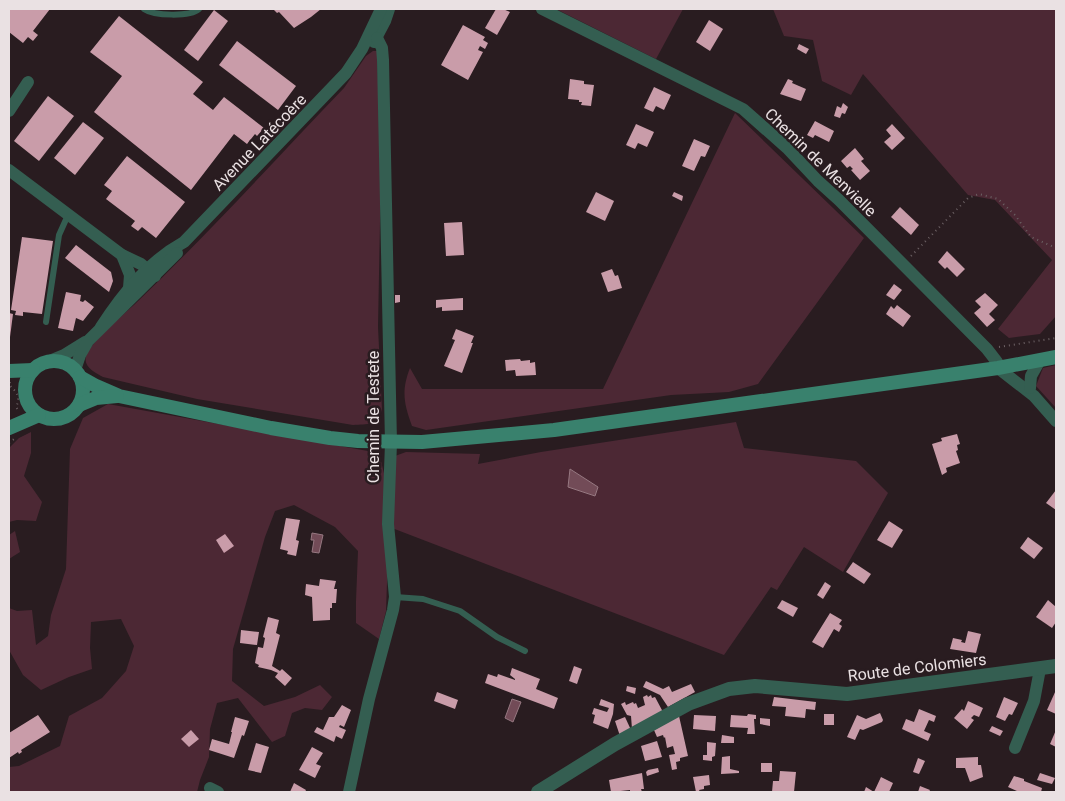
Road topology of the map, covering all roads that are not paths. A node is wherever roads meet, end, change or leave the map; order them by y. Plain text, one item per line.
1 (144, 9) edge
2 (199, 9) edge
3 (381, 9) edge
4 (390, 9) edge
5 (542, 9) edge
6 (377, 38) junction
7 (355, 62) junction
8 (28, 82) dead end
9 (9, 111) edge
10 (9, 170) edge
11 (68, 215) junction
12 (122, 256) junction
13 (151, 273) junction
14 (129, 288) junction
15 (46, 322) dead end
16 (101, 327) junction
17 (88, 341) junction
18 (1056, 357) edge
19 (1040, 360) junction
20 (47, 362) junction
21 (1005, 367) junction
22 (33, 370) junction
23 (77, 374) junction
24 (9, 378) edge
25 (1032, 392) junction
26 (119, 396) junction
27 (23, 401) junction
28 (79, 405) junction
29 (39, 415) junction
30 (1056, 420) edge
31 (9, 428) edge
32 (391, 442) junction
33 (395, 597) junction
34 (525, 651) dead end
35 (1056, 666) edge
36 (1040, 669) junction
37 (1015, 748) dead end
38 (349, 792) edge
39 (538, 792) edge

1 - 2 lane
3 - 7 street, Avenue Latécoère
4 - 6 street, Avenue Latécoère
5 - 21 street, Chemin de Menvielle
6 - 7 street, Avenue Latécoère
6 - 32 street, Chemin de Testete
7 - 13 street, Avenue Latécoère
8 - 9 street
10 - 11 street
11 - 12 street
11 - 15 lane
12 - 13 street
12 - 14 street
13 - 14 street, Avenue Latécoère
13 - 16 street, Avenue Latécoère
14 - 16 street, Avenue Latécoère
16 - 17 street, Avenue Latécoère
17 - 20 street, Avenue Latécoère
17 - 23 street, Avenue Latécoère
18 - 19 main road
19 - 21 main road
19 - 25 street
20 - 22 main road
20 - 23 main road
21 - 25 street, Chemin de Menvielle
21 - 32 main road
22 - 24 main road
22 - 27 main road
23 - 26 main road
23 - 28 main road
24 - 27 main road
25 - 30 street, Chemin de Menvielle
26 - 28 main road
26 - 32 main road
27 - 29 main road
27 - 31 main road
28 - 29 main road
29 - 31 main road
32 - 33 street, Chemin de Testete
33 - 34 lane
33 - 38 street, Chemin de Testete
35 - 36 street, Route de Colomiers
36 - 37 street
36 - 39 street, Route de Colomiers

